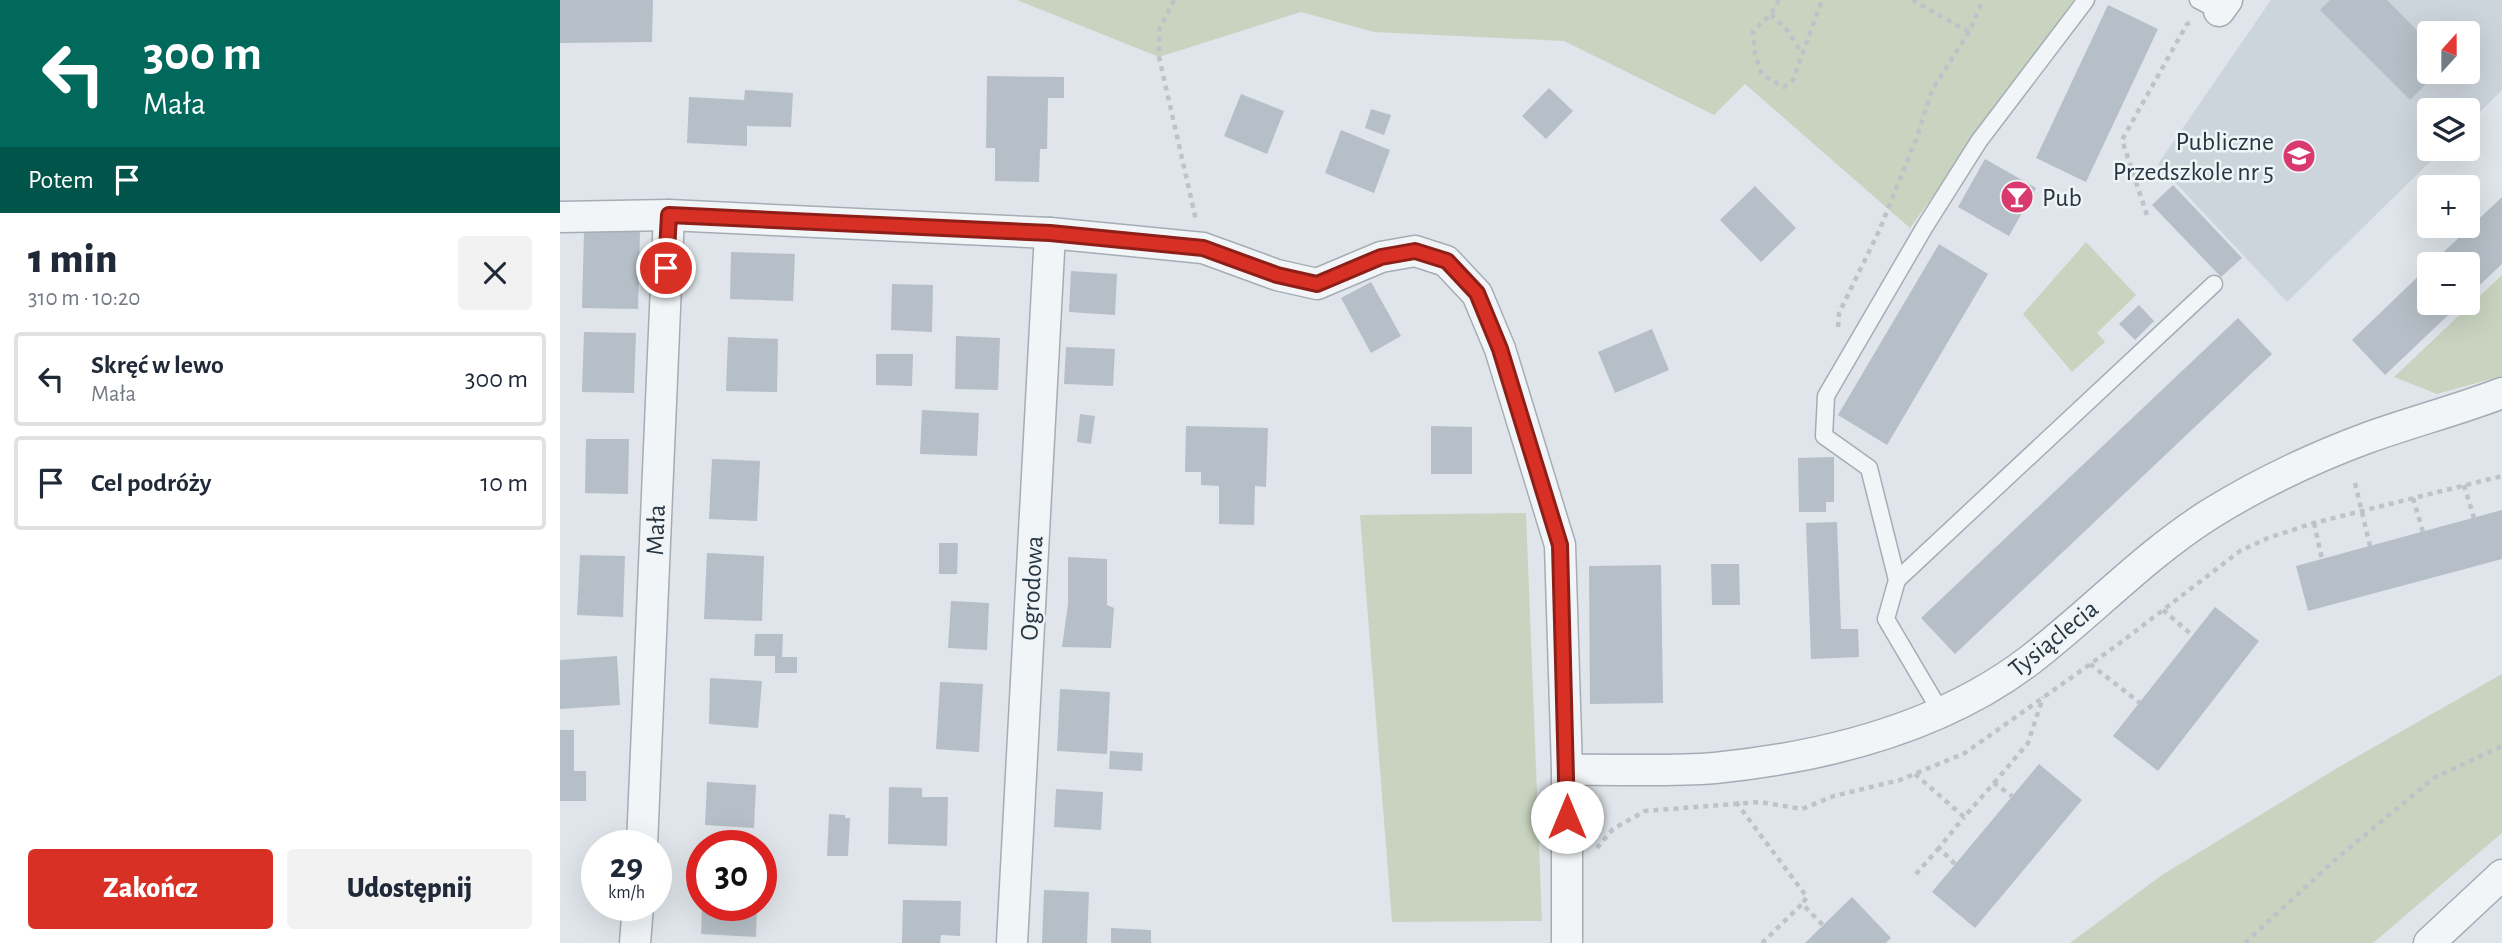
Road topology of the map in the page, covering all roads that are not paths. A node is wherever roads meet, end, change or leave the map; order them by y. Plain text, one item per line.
1 (2086, 0) edge
2 (669, 215) junction
3 (560, 217) edge
4 (1050, 233) junction
5 (2214, 284) dead end
6 (2502, 393) edge
7 (1897, 580) junction
8 (1942, 714) junction
9 (1567, 770) junction
10 (643, 830) edge
11 (2502, 875) edge
12 (637, 921) edge
13 (635, 943) edge
14 (1012, 943) edge
15 (1567, 943) edge
16 (2429, 943) edge

1 - 7 lane
2 - 3 street
2 - 4 street
2 - 10 street, Mała
4 - 9 street
4 - 14 street, Ogrodowa
5 - 7 lane
6 - 8 street, Tysiąclecia
7 - 8 lane
8 - 9 street, Tysiąclecia
9 - 15 street
11 - 16 street
12 - 13 street

